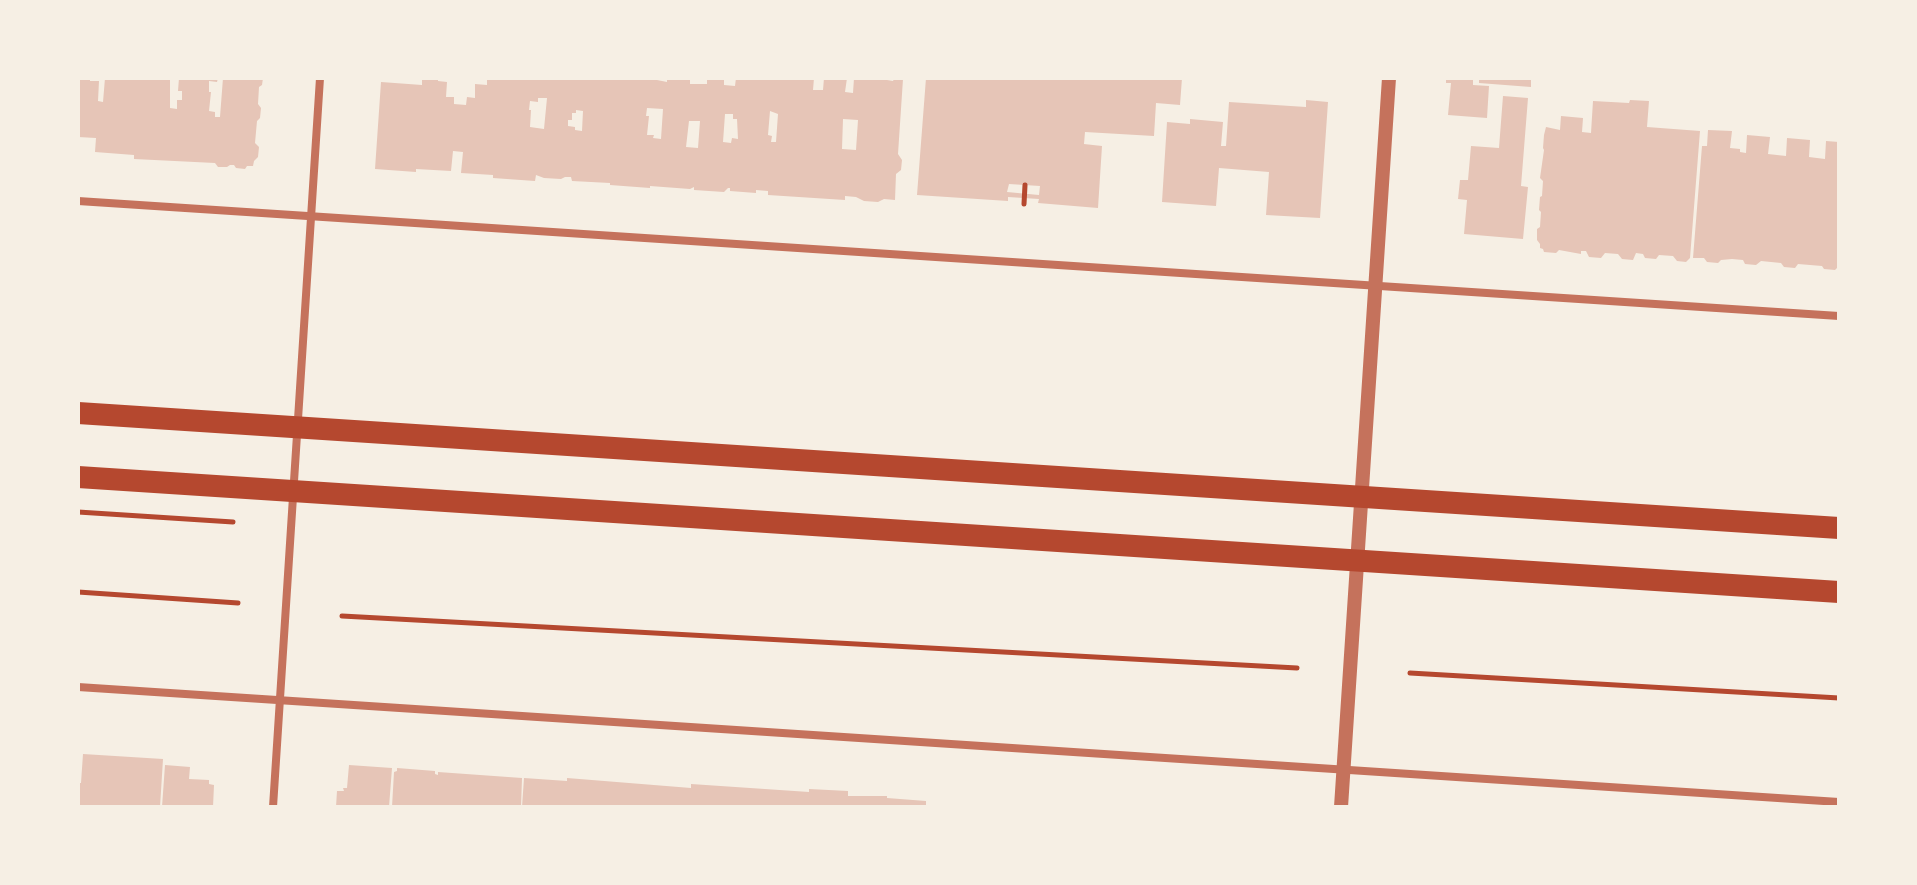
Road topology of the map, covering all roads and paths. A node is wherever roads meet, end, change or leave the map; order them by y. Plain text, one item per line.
1 (320, 78) edge
2 (1389, 78) edge
3 (1025, 185) dead end
4 (78, 201) edge
5 (1024, 204) dead end
6 (311, 217) junction
7 (1375, 286) junction
8 (1839, 316) edge
9 (78, 413) edge
10 (297, 427) junction
11 (78, 477) edge
12 (294, 491) junction
13 (1361, 496) junction
14 (78, 512) edge
15 (233, 522) dead end
16 (1839, 528) edge
17 (1358, 560) junction
18 (78, 592) edge
19 (1839, 592) edge
20 (238, 603) dead end
21 (342, 616) dead end
22 (1297, 668) dead end
23 (1410, 673) dead end
24 (78, 687) edge
25 (1839, 698) edge
26 (280, 700) junction
27 (1344, 770) junction
28 (1839, 802) edge
29 (273, 807) edge
30 (1341, 807) edge

1 - 6 street
2 - 7 street
3 - 5 path
4 - 6 street
6 - 7 street
6 - 10 street
7 - 8 street
7 - 13 street
9 - 10 highway
10 - 12 street
10 - 13 highway
11 - 12 highway
12 - 17 highway
12 - 26 street
13 - 16 highway
13 - 17 street
14 - 15 path
17 - 19 highway
17 - 27 street
18 - 20 path
21 - 22 path
23 - 25 path
24 - 26 street
26 - 27 street
26 - 29 street
27 - 28 street
27 - 30 street

